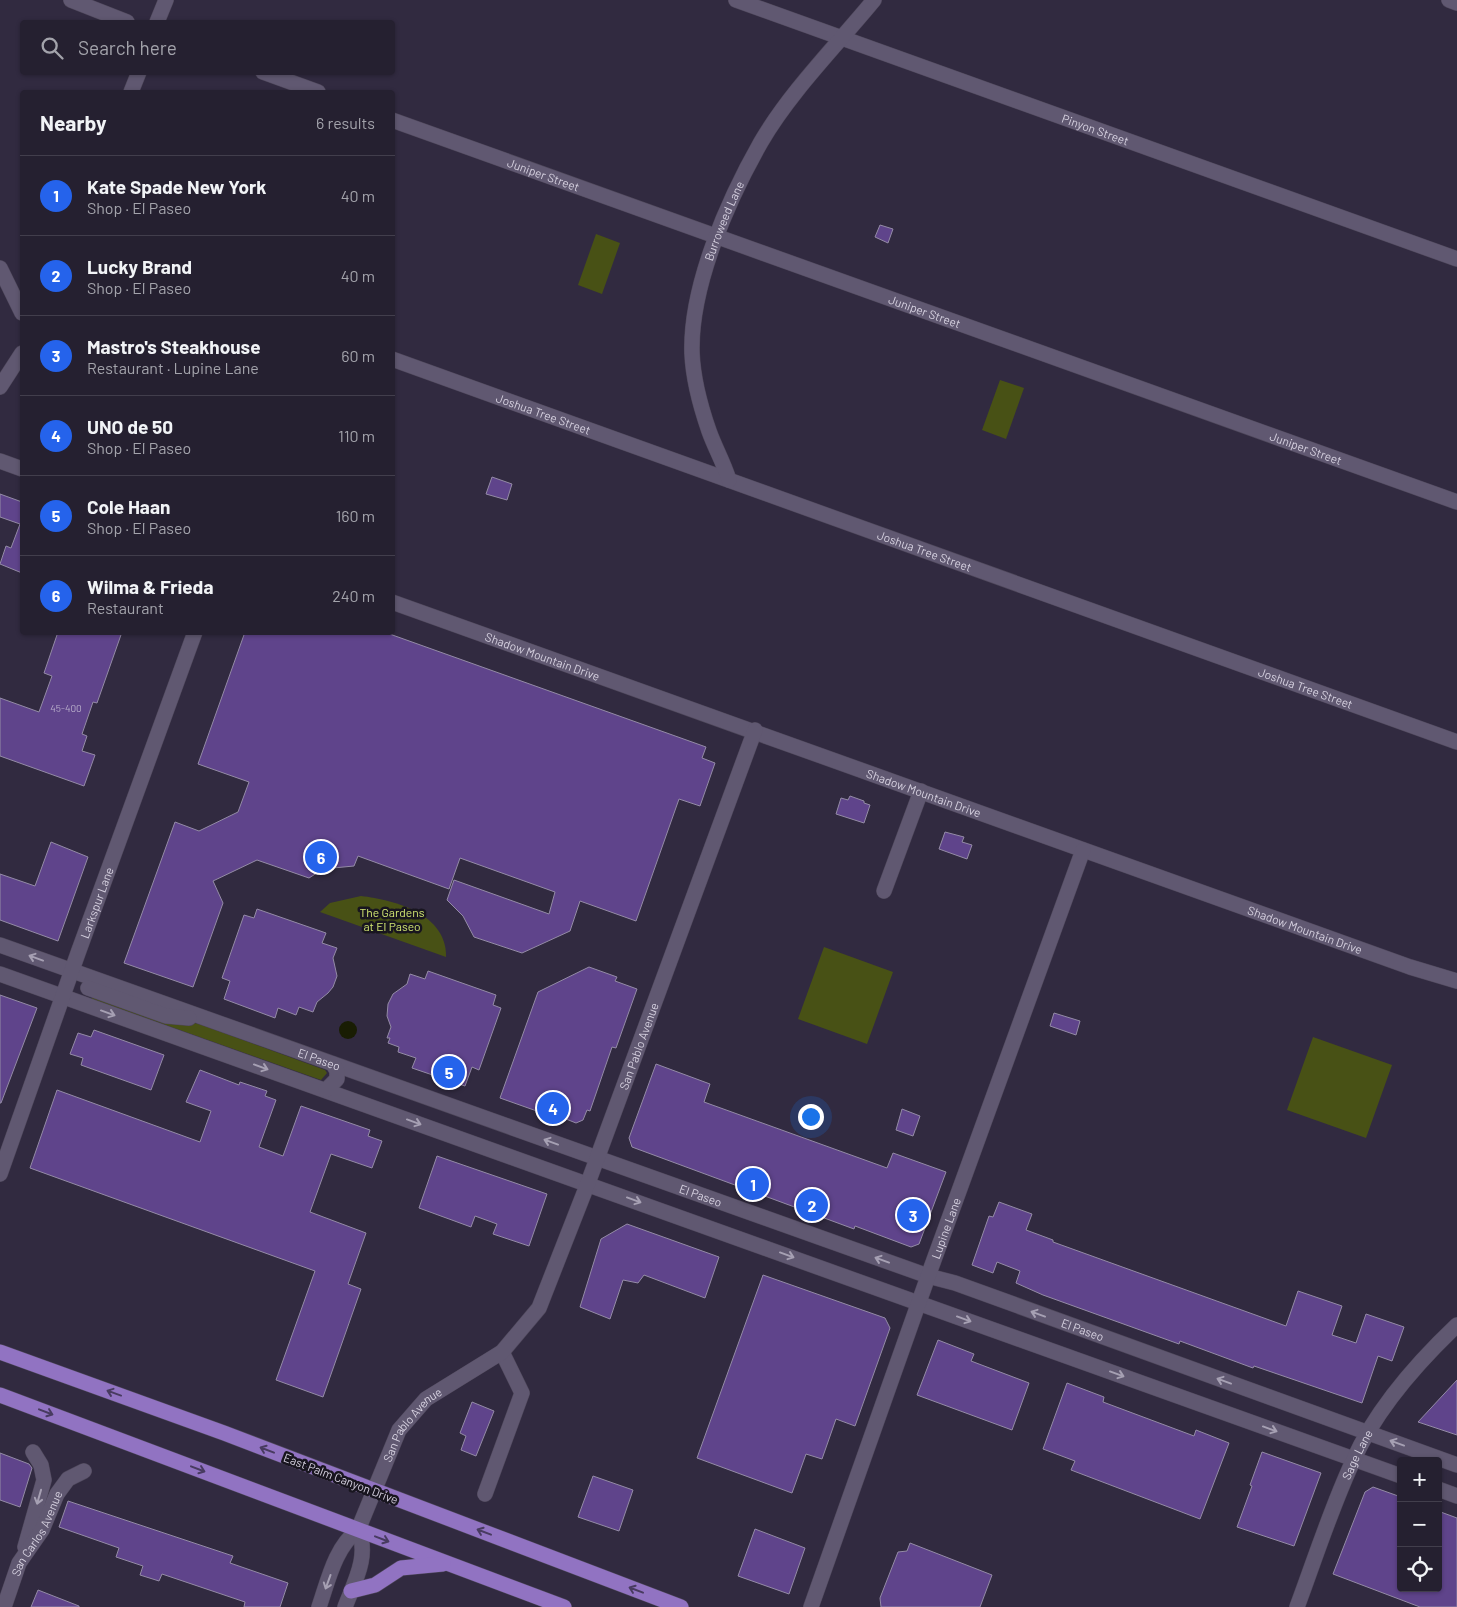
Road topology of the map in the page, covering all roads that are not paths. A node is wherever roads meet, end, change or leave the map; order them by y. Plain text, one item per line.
1 (70, 0) edge
2 (166, 0) edge
3 (736, 0) edge
4 (874, 0) edge
5 (1449, 0) edge
6 (1457, 3) edge
7 (123, 20) edge
8 (159, 20) edge
9 (843, 38) junction
10 (138, 75) edge
11 (271, 75) edge
12 (132, 90) edge
13 (312, 90) edge
14 (395, 121) edge
15 (717, 238) junction
16 (1457, 259) edge
17 (0, 268) edge
18 (20, 309) edge
19 (20, 356) edge
20 (395, 360) edge
21 (0, 387) edge
22 (0, 461) edge
23 (20, 468) edge
24 (729, 480) junction
25 (1457, 502) edge
26 (395, 603) edge
27 (194, 635) edge
28 (755, 730) junction
29 (1457, 742) edge
30 (921, 791) junction
31 (1083, 850) junction
32 (884, 891) dead end
33 (0, 945) edge
34 (72, 970) junction
35 (0, 974) edge
36 (1457, 981) edge
37 (88, 988) dead end
38 (62, 996) junction
39 (212, 1020) junction
40 (333, 1064) junction
41 (370, 1077) junction
42 (326, 1090) junction
43 (360, 1102) junction
44 (597, 1159) junction
45 (0, 1174) edge
46 (588, 1184) junction
47 (928, 1276) junction
48 (918, 1303) junction
49 (1457, 1325) edge
50 (0, 1352) edge
51 (502, 1352) junction
52 (0, 1395) edge
53 (1368, 1434) junction
54 (33, 1452) dead end
55 (1354, 1459) junction
56 (1457, 1465) edge
57 (84, 1471) dead end
58 (1397, 1475) edge
59 (372, 1490) junction
60 (1442, 1490) edge
61 (485, 1494) dead end
62 (1457, 1496) edge
63 (358, 1530) junction
64 (20, 1563) junction
65 (446, 1564) junction
66 (7, 1576) edge
67 (351, 1591) junction
68 (4, 1607) edge
69 (319, 1607) edge
70 (345, 1607) edge
71 (564, 1607) edge
72 (682, 1607) edge
73 (811, 1607) edge
74 (1297, 1607) edge

1 - 7 street
2 - 8 street
3 - 9 street, Pinyon Street
4 - 9 street, Burroweed Lane
5 - 6 street
9 - 15 street, Burroweed Lane
9 - 16 street, Pinyon Street
10 - 12 street
11 - 13 street
14 - 15 street, Juniper Street
15 - 24 street, Burroweed Lane
15 - 25 street, Juniper Street
17 - 18 street
19 - 21 street
20 - 24 street, Joshua Tree Street
22 - 23 street
24 - 29 street, Joshua Tree Street
26 - 28 street, Shadow Mountain Drive
27 - 34 street, Larkspur Lane
28 - 30 street, Shadow Mountain Drive
28 - 44 street, San Pablo Avenue
30 - 31 street, Shadow Mountain Drive
30 - 32 street
31 - 36 street, Shadow Mountain Drive
31 - 47 street, Lupine Lane
34 -> 33 street, El Paseo
34 - 38 street, Larkspur Lane
34 - 39 street, El Paseo
35 - 38 street
37 - 39 street
38 -> 42 street
38 - 45 street, Larkspur Lane
39 - 40 street, El Paseo
40 - 41 street, El Paseo
40 - 42 street
41 - 43 street
44 -> 41 street, El Paseo
42 - 43 street
43 -> 46 street
44 - 46 street, San Pablo Avenue
47 -> 44 street, El Paseo
46 -> 48 street
46 - 51 street, San Pablo Avenue
47 - 48 street, Lupine Lane
53 -> 47 street, El Paseo
48 -> 55 street
48 - 73 street, Lupine Lane
49 - 53 street, Sage Lane
59 -> 50 main road, East Palm Canyon Drive
51 - 59 street, San Pablo Avenue
51 - 61 street
52 -> 63 main road
53 - 55 street, Sage Lane
56 -> 53 street, El Paseo
54 -> 64 street
55 - 58 street
55 - 74 street, Sage Lane
57 - 64 street, San Carlos Avenue
59 - 63 street, San Pablo Avenue
72 -> 59 main road, East Palm Canyon Drive
60 - 62 street
63 -> 65 main road
63 - 67 street
63 -> 69 street, San Pablo Avenue
64 - 66 street, San Carlos Avenue
65 - 67 main road
65 - 71 main road
66 - 68 street, San Carlos Avenue
67 - 70 street

